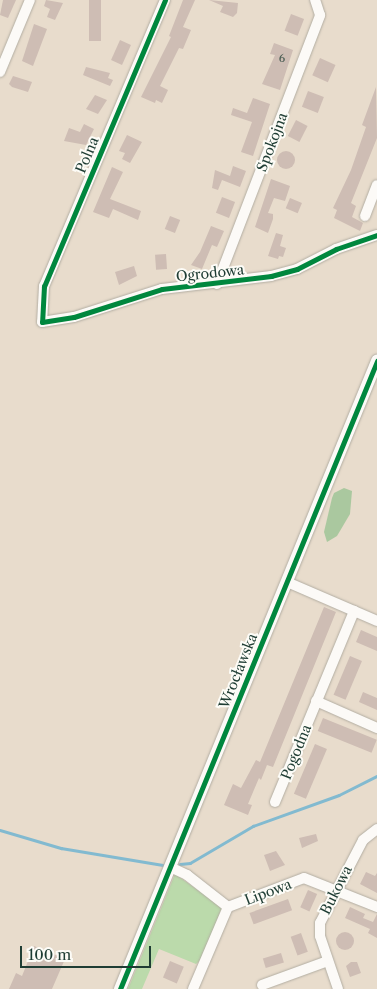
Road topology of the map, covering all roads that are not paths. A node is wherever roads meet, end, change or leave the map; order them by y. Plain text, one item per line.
1 (30, 0) edge
2 (165, 0) edge
3 (315, 0) edge
4 (0, 72) edge
5 (377, 184) edge
6 (365, 216) dead end
7 (377, 235) edge
8 (217, 284) junction
9 (42, 322) joint
10 (377, 361) edge
11 (287, 582) junction
12 (354, 611) junction
13 (377, 621) edge
14 (316, 701) junction
15 (377, 728) edge
16 (275, 802) dead end
17 (377, 829) edge
18 (170, 867) junction
19 (336, 890) junction
20 (228, 907) junction
21 (377, 907) edge
22 (328, 960) junction
23 (262, 985) dead end
24 (120, 989) edge
25 (193, 989) edge
26 (338, 989) edge

1 - 4 street
2 - 9 street, Polna
3 - 8 street, Spokojna
5 - 6 street
7 - 8 street, Ogrodowa
8 - 9 street, Ogrodowa
10 - 11 street, Wrocławska
11 - 12 street
11 - 18 street, Wrocławska
12 - 13 street
12 - 14 street, Pogodna
14 - 15 street
14 - 16 street, Pogodna
17 - 19 street, Bukowa
18 - 20 street, Lipowa
18 - 24 street, Wrocławska
19 - 20 street, Lipowa
19 - 21 street, Lipowa
19 - 22 street, Bukowa
20 - 25 street, Lipowa
22 - 23 street
22 - 26 street, Bukowa

